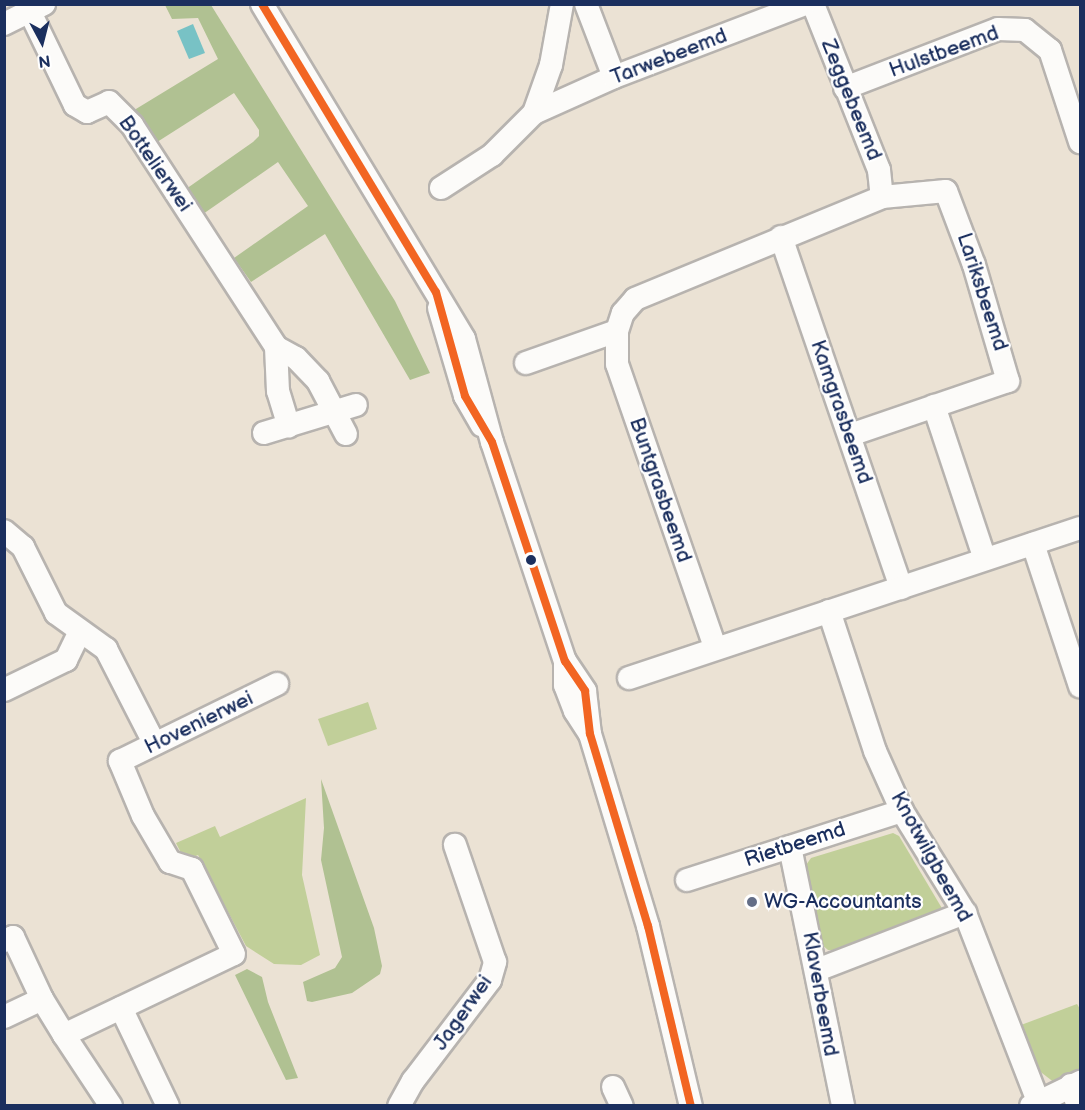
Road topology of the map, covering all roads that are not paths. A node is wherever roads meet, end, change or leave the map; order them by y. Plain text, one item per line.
1 (262, 4) edge
2 (562, 4) edge
3 (586, 4) edge
4 (805, 4) edge
5 (813, 4) edge
6 (37, 8) edge
7 (4, 24) edge
8 (614, 77) junction
9 (845, 88) junction
10 (534, 113) junction
11 (1080, 142) edge
12 (441, 188) dead end
13 (882, 197) junction
14 (781, 237) junction
15 (617, 332) junction
16 (276, 347) junction
17 (526, 363) dead end
18 (356, 405) dead end
19 (934, 406) junction
20 (334, 412) junction
21 (289, 426) junction
22 (264, 433) dead end
23 (346, 434) dead end
24 (850, 435) junction
25 (1080, 528) edge
26 (4, 531) edge
27 (1033, 544) junction
28 (986, 559) junction
29 (901, 588) junction
30 (829, 610) junction
31 (80, 631) junction
32 (715, 646) junction
33 (629, 678) dead end
34 (278, 684) dead end
35 (1080, 686) edge
36 (4, 690) edge
37 (154, 743) junction
38 (902, 811) junction
39 (455, 844) dead end
40 (790, 847) junction
41 (687, 880) dead end
42 (965, 913) junction
43 (4, 940) edge
44 (817, 970) junction
45 (42, 999) junction
46 (121, 1008) junction
47 (4, 1017) edge
48 (64, 1035) junction
49 (1076, 1091) edge
50 (1035, 1103) edge
51 (111, 1106) edge
52 (168, 1106) edge
53 (399, 1106) edge
54 (691, 1106) edge
55 (843, 1106) edge

1 - 54 street
2 - 10 street, Tarwebeemd
3 - 8 street
4 - 8 street, Tarwebeemd
5 - 9 street, Zeggebeemd
6 - 7 street
6 - 16 street, Bottelierwei
8 - 10 street, Tarwebeemd
9 - 11 street, Hulstbeemd
9 - 13 street, Zeggebeemd
10 - 12 street, Tarwebeemd
13 - 14 street, Buntgrasbeemd
13 - 19 street, Lariksbeemd
14 - 15 street, Buntgrasbeemd
14 - 24 street, Kamgrasbeemd
15 - 17 street
15 - 32 street, Buntgrasbeemd
16 - 20 street, Bottelierwei
16 - 21 street
18 - 20 street
19 - 24 street, Lariksbeemd
19 - 28 street
20 - 21 street
20 - 23 street, Bottelierwei
21 - 22 street
24 - 29 street, Kamgrasbeemd
25 - 27 street
26 - 31 street
27 - 28 street
27 - 35 street
28 - 29 street
29 - 30 street
30 - 32 street
30 - 38 street, Knotwilgbeemd
31 - 36 street
31 - 37 street
32 - 33 street
34 - 37 street, Hovenierwei
37 - 46 street, Hovenierwei
38 - 40 street, Rietbeemd
38 - 42 street, Knotwilgbeemd
39 - 53 street, Jagerwei
40 - 41 street, Rietbeemd
40 - 44 street, Klaverbeemd
42 - 44 street
42 - 50 street, Knotwilgbeemd
43 - 45 street
44 - 55 street, Klaverbeemd
45 - 47 street
45 - 48 street
46 - 48 street
46 - 52 street
48 - 51 street
49 - 50 street

